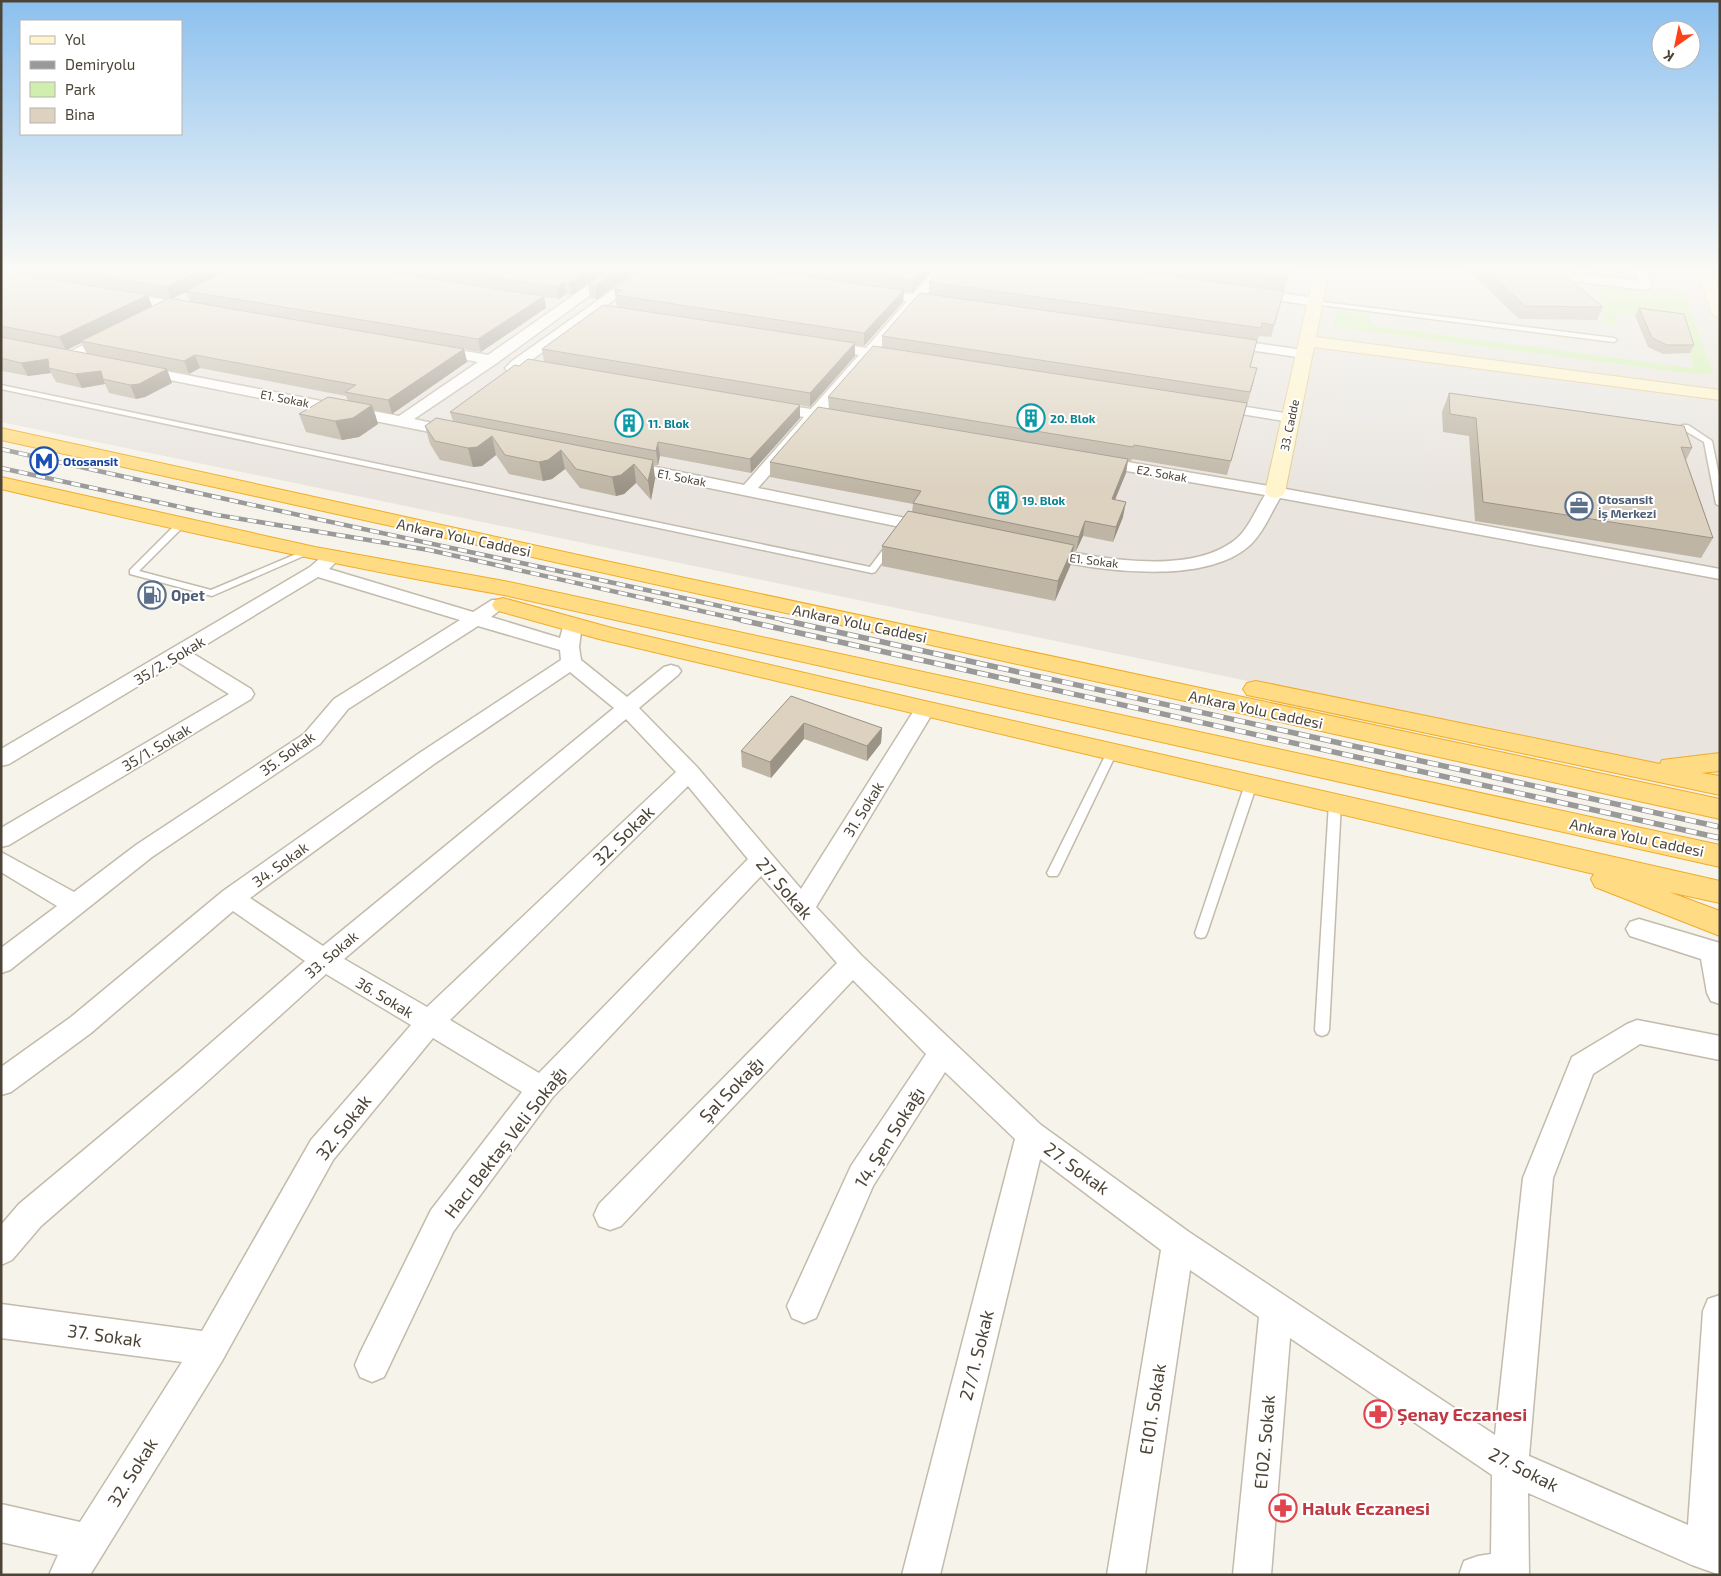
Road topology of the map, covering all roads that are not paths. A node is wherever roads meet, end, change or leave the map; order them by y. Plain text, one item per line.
1 (96, 343) edge
2 (517, 343) edge
3 (548, 343) edge
4 (810, 343) edge
5 (877, 343) edge
6 (1306, 343) edge
7 (1326, 343) edge
8 (1331, 343) edge
9 (424, 348) edge
10 (49, 352) edge
11 (869, 352) junction
12 (68, 356) junction
13 (908, 358) edge
14 (492, 360) junction
15 (97, 362) edge
16 (517, 364) junction
17 (125, 367) edge
18 (565, 372) edge
19 (502, 376) edge
20 (1720, 384) edge
21 (1, 387) edge
22 (1720, 395) edge
23 (1202, 404) edge
24 (757, 405) edge
25 (814, 415) junction
26 (448, 416) dead end
27 (1291, 418) junction
28 (402, 421) junction
29 (853, 421) edge
30 (432, 427) junction
31 (1685, 427) edge
32 (1, 434) edge
33 (471, 435) edge
34 (1079, 459) edge
35 (614, 463) edge
36 (1, 483) edge
37 (748, 490) junction
38 (1275, 492) junction
39 (1720, 504) edge
40 (391, 521) junction
41 (180, 525) junction
42 (943, 531) edge
43 (895, 539) edge
44 (1027, 548) edge
45 (314, 561) junction
46 (402, 572) junction
47 (1720, 574) edge
48 (499, 604) junction
49 (474, 618) junction
50 (570, 644) junction
51 (179, 654) junction
52 (672, 671) dead end
53 (628, 709) junction
54 (925, 709) junction
55 (1112, 752) junction
56 (1, 759) edge
57 (1720, 762) edge
58 (1633, 768) junction
59 (689, 772) junction
60 (1251, 784) junction
61 (1720, 786) edge
62 (1335, 803) junction
63 (1720, 809) edge
64 (1, 839) edge
65 (1521, 846) junction
66 (1720, 856) edge
67 (761, 860) junction
68 (7, 871) edge
69 (1053, 873) dead end
70 (1720, 892) edge
71 (232, 898) junction
72 (76, 905) junction
73 (802, 908) junction
74 (1639, 929) dead end
75 (1201, 933) dead end
76 (1717, 943) edge
77 (324, 960) junction
78 (1, 963) edge
79 (853, 963) junction
80 (1720, 993) edge
81 (430, 1023) junction
82 (1322, 1030) dead end
83 (1720, 1048) edge
84 (943, 1052) junction
85 (1, 1082) edge
86 (542, 1090) junction
87 (1031, 1134) junction
88 (610, 1215) dead end
89 (1178, 1243) junction
90 (1, 1249) edge
91 (804, 1306) dead end
92 (1276, 1309) junction
93 (1, 1321) edge
94 (1719, 1325) edge
95 (210, 1349) junction
96 (372, 1365) dead end
97 (1510, 1466) junction
98 (1, 1523) edge
99 (88, 1543) junction
100 (1712, 1555) edge
101 (1499, 1574) edge
102 (68, 1575) edge
103 (921, 1575) edge
104 (1126, 1575) edge
105 (1252, 1575) edge

1 - 12 street
2 - 14 street
3 - 16 street
4 - 11 street
5 - 11 street
6 - 27 main road, 33. Cadde
7 - 22 main road
8 - 20 main road
9 - 14 street
10 - 12 street
11 - 13 street
11 - 25 street
12 - 15 street
14 - 28 street
16 - 18 street
16 - 19 street
17 - 28 street, E1. Sokak
21 - 43 lane
23 - 27 street
24 - 25 street
25 - 29 street
25 - 37 street
26 - 30 street
27 - 38 main road, 33. Cadde
28 - 30 street, E1. Sokak
30 - 33 street, E1. Sokak
31 - 39 lane
32 - 40 highway, Ankara Yolu Caddesi
34 - 38 street, E2. Sokak
35 - 37 street, E1. Sokak
36 - 41 highway, Ankara Yolu Caddesi
37 - 42 street, E1. Sokak
38 - 44 street, E1. Sokak
38 - 47 street, E2. Sokak
40 - 58 highway
40 - 63 highway, Ankara Yolu Caddesi
41 - 45 highway, Ankara Yolu Caddesi
41 - 45 lane
45 - 46 highway, Ankara Yolu Caddesi
45 - 49 street
45 - 51 street, 35/2. Sokak
46 - 48 highway
46 - 66 highway, Ankara Yolu Caddesi
48 - 49 street, 35. Sokak
48 - 50 highway
49 - 50 street
49 - 72 street, 35. Sokak
50 - 53 street, 27. Sokak
50 - 54 highway
50 - 71 street, 34. Sokak
51 - 56 street, 35/2. Sokak
51 - 64 street, 35/1. Sokak
52 - 53 street, 33. Sokak
53 - 59 street, 27. Sokak
53 - 77 street, 33. Sokak
54 - 55 highway
54 - 73 street, 31. Sokak
55 - 60 highway
55 - 69 lane
57 - 58 highway
58 - 61 highway
59 - 67 street, 27. Sokak
59 - 81 street, 32. Sokak
60 - 62 highway
60 - 75 lane
62 - 65 highway
62 - 82 lane
65 - 70 highway
65 - 76 highway
67 - 73 street, 27. Sokak
67 - 86 street, Hacı Bektaş Veli Sokağı
68 - 72 street
71 - 77 street, 36. Sokak
71 - 85 street, 34. Sokak
72 - 78 street, 35. Sokak
73 - 79 street, 27. Sokak
74 - 76 street
76 - 80 street
77 - 81 street, 36. Sokak
77 - 90 street, 33. Sokak
79 - 84 street, 27. Sokak
79 - 88 street, Şal Sokağı
81 - 86 street, 36. Sokak
81 - 95 street, 32. Sokak
83 - 97 street
84 - 87 street, 27. Sokak
84 - 91 street, 14. Şen Sokağı
86 - 96 street, Hacı Bektaş Veli Sokağı
87 - 89 street, 27. Sokak
87 - 103 street, 27/1. Sokak
89 - 92 street, 27. Sokak
89 - 104 street, E101. Sokak
92 - 97 street, 27. Sokak
92 - 105 street, E102. Sokak
93 - 95 street, 37. Sokak
94 - 100 street
95 - 99 street, 32. Sokak
97 - 100 street, 27. Sokak
97 - 101 street
98 - 99 street
99 - 102 street, 32. Sokak

